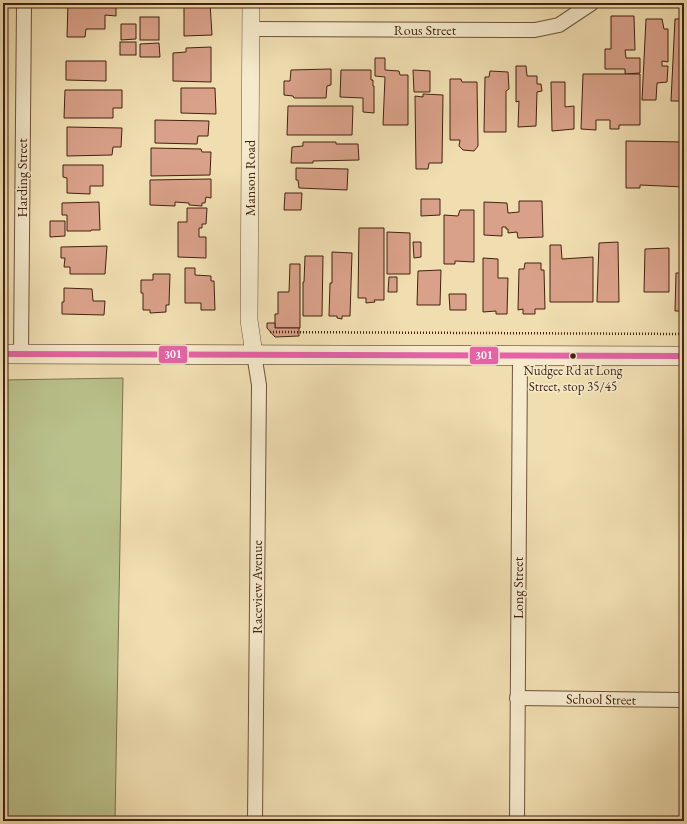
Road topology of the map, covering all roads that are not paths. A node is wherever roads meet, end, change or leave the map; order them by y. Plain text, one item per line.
1 (24, 3) edge
2 (251, 3) edge
3 (592, 3) edge
4 (251, 29) junction
5 (12, 354) edge
6 (254, 354) junction
7 (520, 355) junction
8 (684, 356) edge
9 (517, 698) junction
10 (684, 700) edge
11 (255, 821) edge
12 (517, 821) edge

1 - 5 street, Harding Street
2 - 4 street, Manson Road
3 - 4 street, Rous Street
4 - 6 street, Manson Road
5 - 6 main road
6 - 7 main road
6 - 11 street, Raceview Avenue
7 - 8 main road
7 - 9 street, Long Street
9 - 10 street, School Street
9 - 12 street, Long Street

